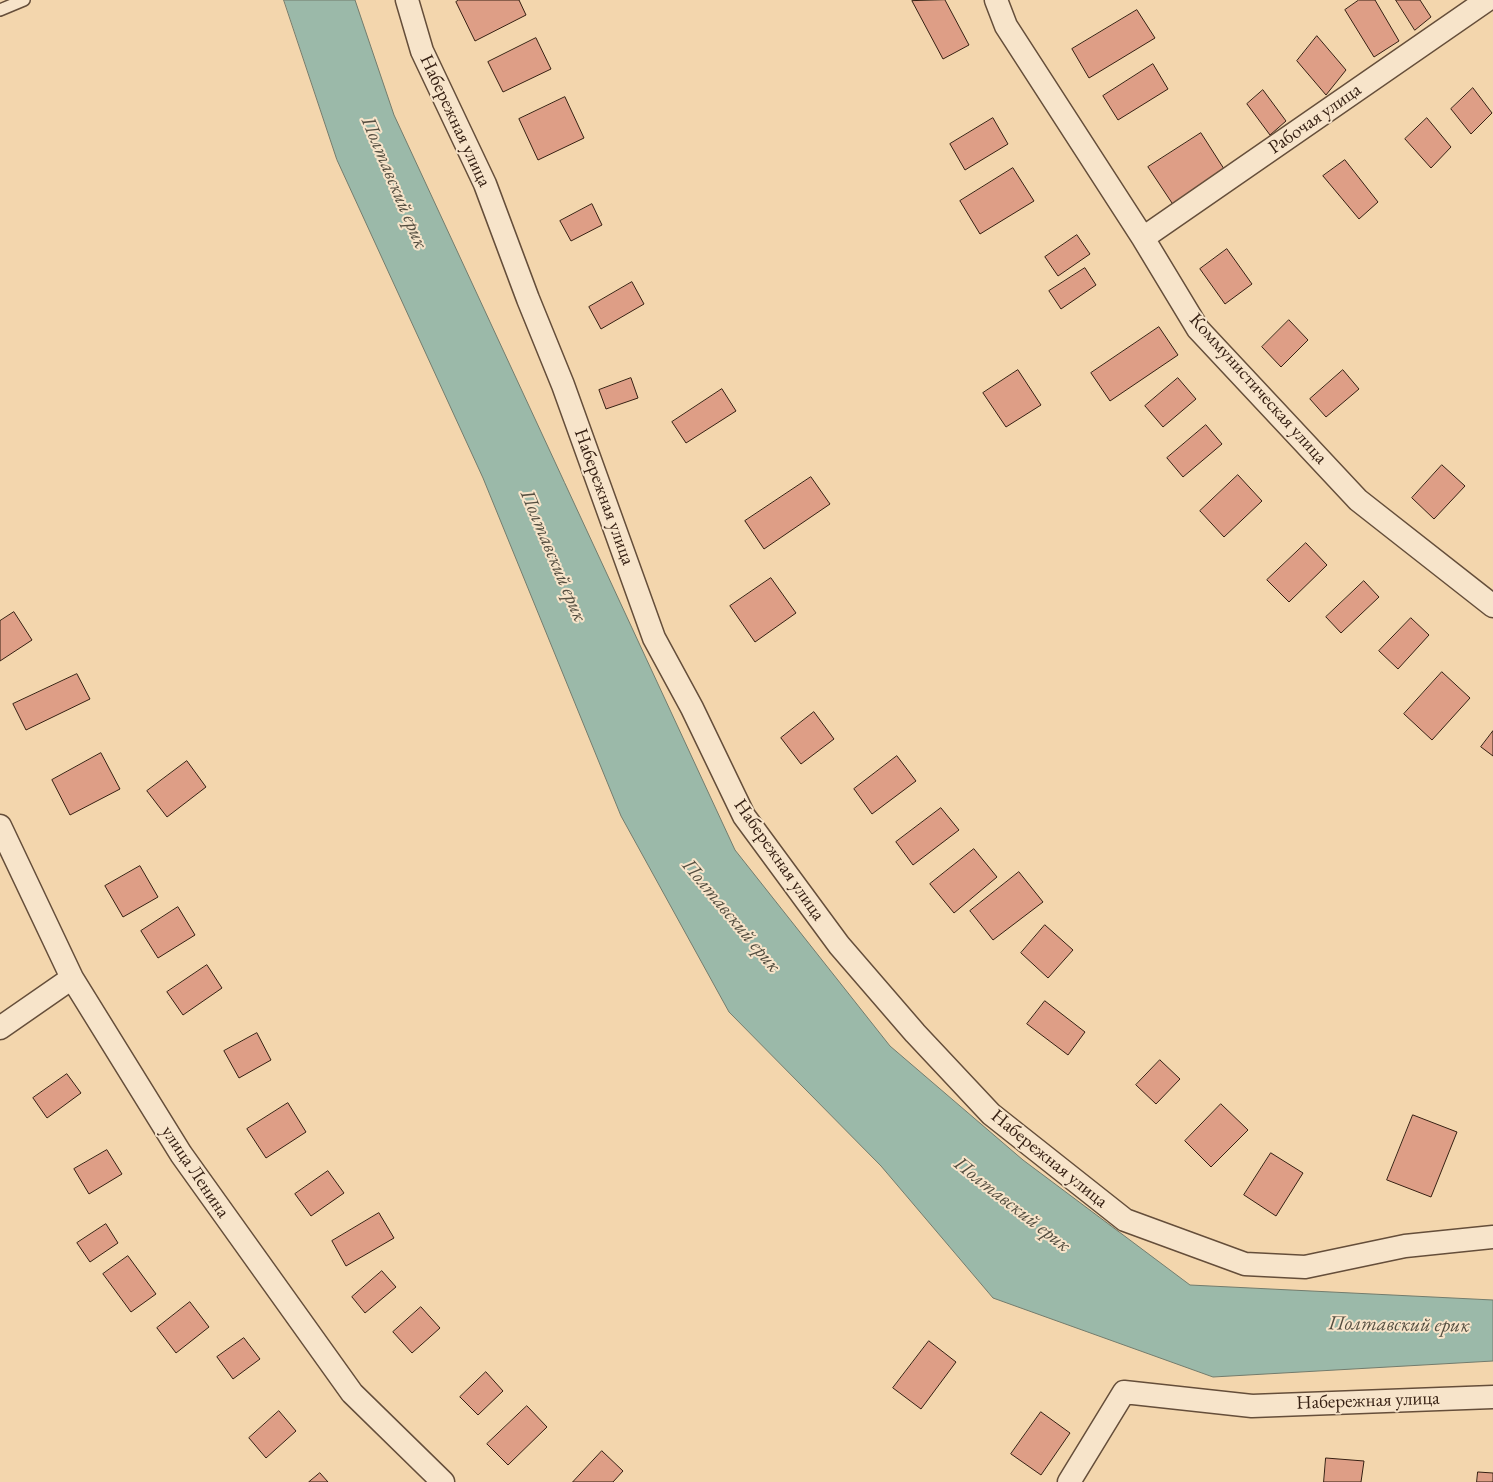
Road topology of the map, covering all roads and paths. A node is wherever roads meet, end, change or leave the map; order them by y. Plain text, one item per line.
1 (24, 0) edge
2 (407, 0) edge
3 (996, 0) edge
4 (1487, 0) edge
5 (0, 10) edge
6 (1143, 238) junction
7 (1493, 606) edge
8 (0, 826) edge
9 (72, 978) junction
10 (0, 1028) edge
11 (1493, 1237) edge
12 (1493, 1397) edge
13 (443, 1482) edge
14 (1069, 1482) edge

1 - 5 lane
2 - 11 street, Набережная улица
3 - 6 street, Коммунистическая улица
4 - 6 street, Рабочая улица
6 - 7 street, Коммунистическая улица
8 - 9 street, улица Ленина
9 - 10 street
9 - 13 street, улица Ленина
12 - 14 street, Набережная улица

